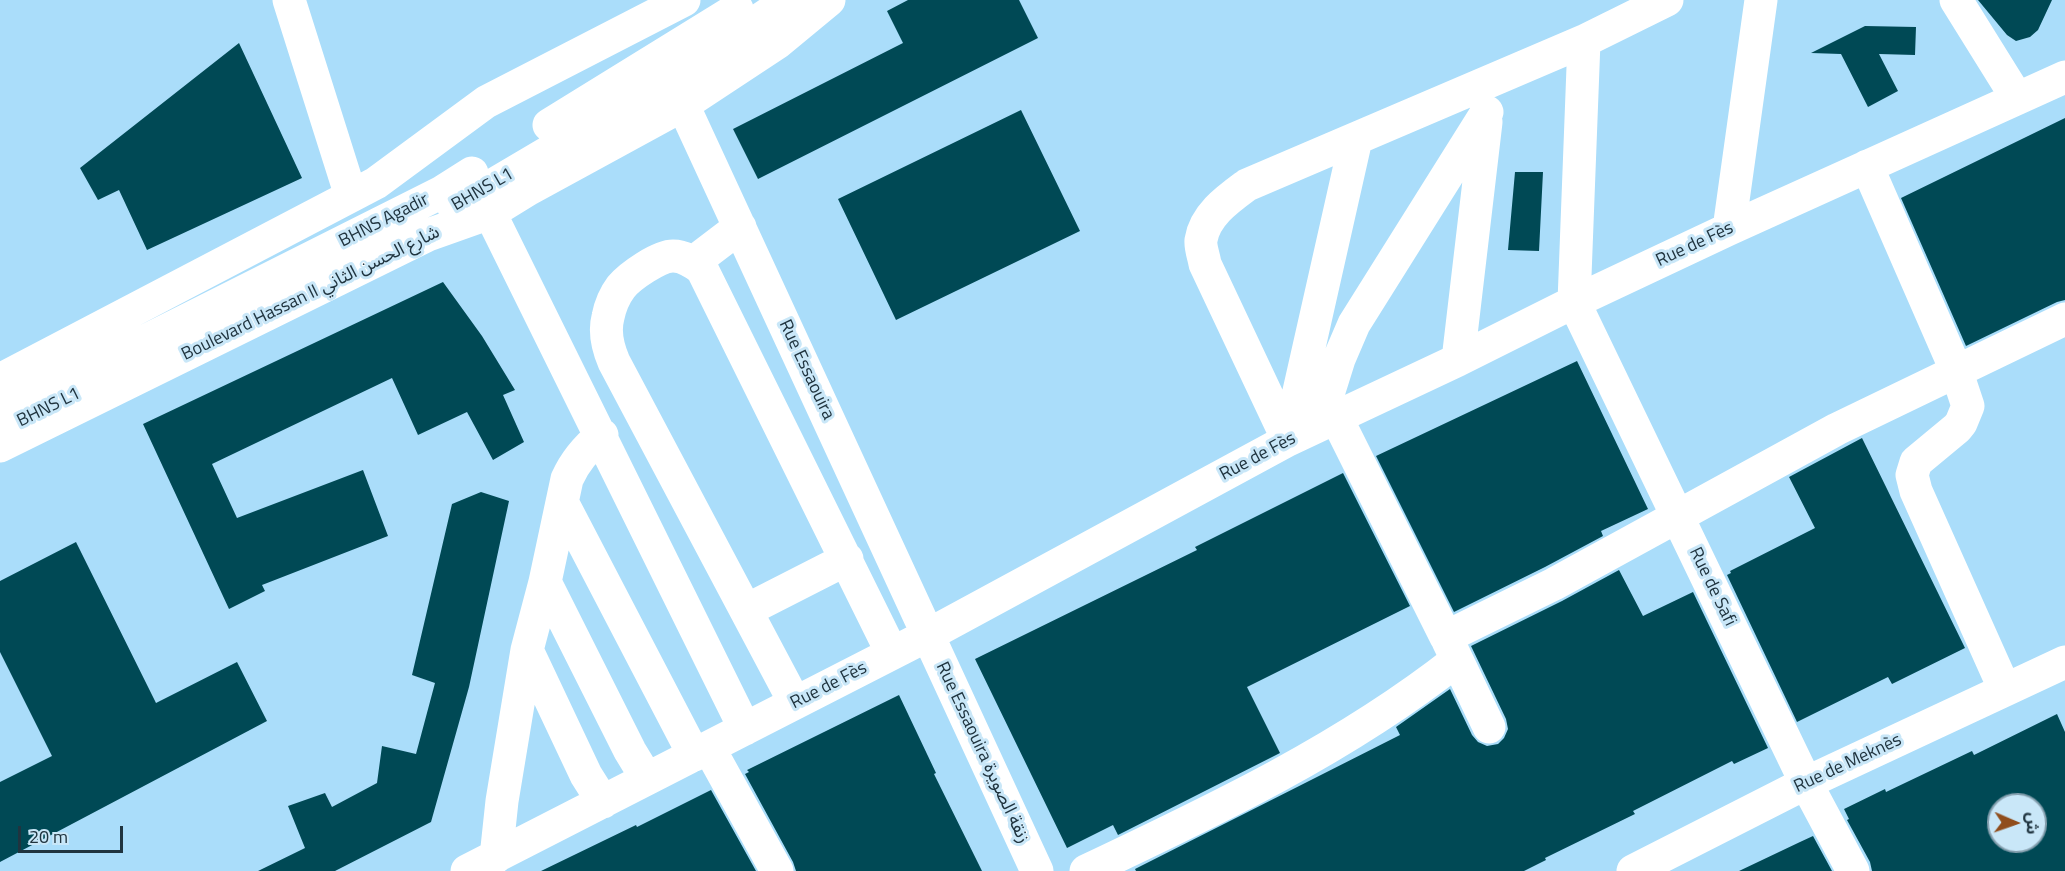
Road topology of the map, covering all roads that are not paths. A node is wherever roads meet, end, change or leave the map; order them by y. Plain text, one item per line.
1 (289, 0) edge
2 (684, 0) edge
3 (752, 0) edge
4 (789, 0) edge
5 (829, 0) edge
6 (1667, 0) edge
7 (1761, 0) edge
8 (1956, 0) edge
9 (1584, 41) junction
10 (1500, 77) junction
11 (2065, 77) edge
12 (2017, 98) junction
13 (684, 105) junction
14 (1487, 112) junction
15 (1356, 139) junction
16 (1867, 166) junction
17 (351, 196) junction
18 (490, 213) junction
19 (740, 228) junction
20 (1729, 229) junction
21 (694, 262) junction
22 (1574, 302) junction
23 (2065, 319) edge
24 (1458, 360) junction
25 (1956, 370) junction
26 (0, 380) edge
27 (0, 414) edge
28 (1327, 421) junction
29 (0, 431) edge
30 (602, 435) junction
31 (1288, 440) junction
32 (0, 446) edge
33 (562, 502) junction
34 (1677, 516) junction
35 (847, 559) junction
36 (545, 582) junction
37 (747, 610) junction
38 (928, 635) junction
39 (1451, 648) junction
40 (527, 650) junction
41 (892, 653) junction
42 (2062, 671) edge
43 (2005, 690) junction
44 (795, 703) junction
45 (1489, 727) dead end
46 (745, 729) junction
47 (702, 751) junction
48 (647, 779) junction
49 (1806, 783) junction
50 (603, 802) junction
51 (482, 864) edge
52 (777, 871) edge
53 (1037, 871) edge
54 (1086, 871) edge
55 (1633, 871) edge
56 (1853, 871) edge

1 - 17 street
2 - 17 street
3 - 27 street, BHNS Agadir
4 - 29 street, BHNS L1
5 - 13 street, Boulevard Hassan II شارع الحسن الثاني
6 - 9 street
7 - 20 street
8 - 12 street
9 - 10 street
9 - 22 street
10 - 14 street
10 - 15 street
11 - 12 street, Rue de Fès
12 - 16 street, Rue de Fès
13 - 18 street, Boulevard Hassan II شارع الحسن الثاني
13 - 19 street, Rue Essaouira
14 - 24 street
14 - 28 street
15 - 31 street
15 - 31 street
16 - 20 street, Rue de Fès
16 - 25 street
17 - 26 street
18 - 30 street
18 - 32 street, Boulevard Hassan II شارع الحسن الثاني
19 - 21 street
19 - 38 street, Rue Essaouira
20 - 22 street, Rue de Fès
21 - 35 street
21 - 37 street
22 - 24 street, Rue de Fès
22 - 34 street, Rue de Safi
23 - 25 street
24 - 28 street, Rue de Fès
25 - 34 street
25 - 43 street
28 - 31 street, Rue de Fès
28 - 39 street
30 - 33 street
30 - 46 street
31 - 38 street, Rue de Fès
33 - 36 street
33 - 47 street
34 - 39 street
34 - 49 street, Rue de Safi
35 - 37 street
35 - 41 street
36 - 40 street
36 - 48 street
37 - 44 street
38 - 41 street, Rue de Fès
38 - 53 street, Rue Essaouira زنقة الصويرة
39 - 45 street
39 - 54 street
40 - 50 street
40 - 51 street
41 - 44 street, Rue de Fès
42 - 43 street, Rue de Meknès
43 - 49 street, Rue de Meknès
44 - 46 street, Rue de Fès
46 - 47 street, Rue de Fès
47 - 48 street, Rue de Fès
47 - 52 street
48 - 50 street, Rue de Fès
49 - 55 street, Rue de Meknès
49 - 56 street, Rue de Safi
50 - 51 street, Rue de Fès

